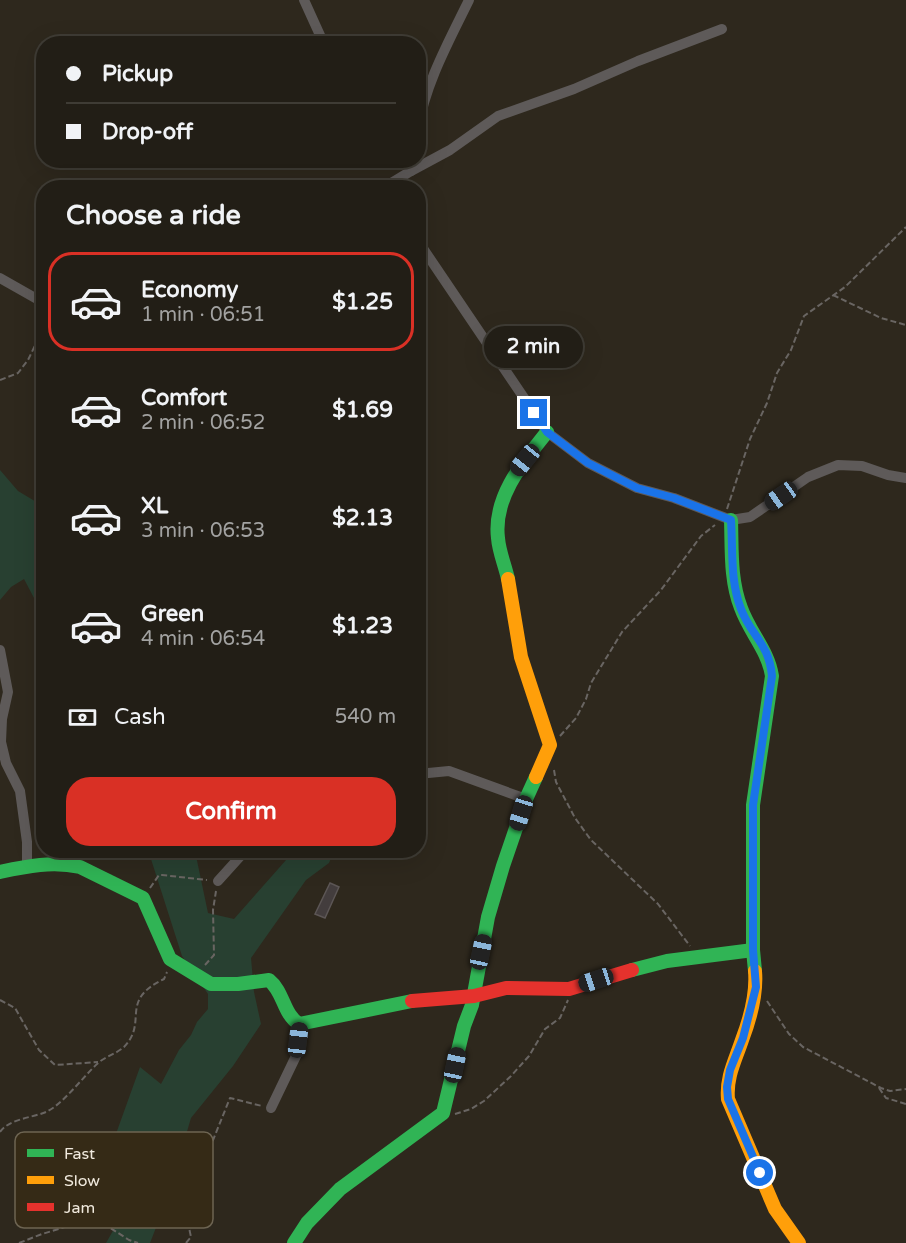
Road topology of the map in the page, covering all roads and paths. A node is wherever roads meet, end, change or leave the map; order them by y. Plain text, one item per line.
1 (304, 0) edge
2 (470, 0) edge
3 (722, 29) dead end
4 (320, 36) edge
5 (426, 91) edge
6 (426, 161) edge
7 (411, 168) edge
8 (394, 180) edge
9 (906, 227) edge
10 (426, 253) edge
11 (0, 278) edge
12 (833, 295) junction
13 (36, 298) edge
14 (906, 325) edge
15 (36, 344) edge
16 (0, 381) edge
17 (547, 432) junction
18 (906, 478) edge
19 (728, 519) junction
20 (0, 650) edge
21 (550, 745) junction
22 (426, 773) edge
23 (526, 799) junction
24 (239, 858) edge
25 (27, 866) junction
26 (0, 872) edge
27 (218, 881) junction
28 (143, 898) junction
29 (753, 950) junction
30 (699, 957) junction
31 (170, 959) junction
32 (192, 971) junction
33 (574, 987) junction
34 (756, 987) junction
35 (474, 996) junction
36 (0, 1000) edge
37 (300, 1024) junction
38 (98, 1062) junction
39 (877, 1086) junction
40 (906, 1089) edge
41 (906, 1104) edge
42 (271, 1108) joint
43 (443, 1113) junction
44 (0, 1122) edge
45 (4, 1125) junction
46 (0, 1132) edge
47 (213, 1140) edge
48 (62, 1228) edge
49 (110, 1228) edge
50 (189, 1228) edge
51 (19, 1243) edge
52 (138, 1243) edge
53 (186, 1243) edge
54 (294, 1243) edge
55 (800, 1243) edge

1 - 4 street
2 - 5 street
3 - 6 street
7 - 8 street
9 - 12 path
10 - 17 street
11 - 13 street
12 - 14 path
12 - 19 path
15 - 16 path
17 - 19 street
17 - 21 street
18 - 19 street
19 - 21 path
19 - 29 street
20 - 25 street
21 - 23 street
21 - 30 path
22 - 23 street
23 - 35 street
24 - 27 street
25 - 26 street
25 - 28 street
27 - 28 path
27 - 32 path
28 - 31 street
29 - 30 street
29 - 34 street
30 - 33 street
31 - 32 street
31 - 38 path
32 - 37 street
33 - 35 street
33 - 43 path
34 - 39 path
34 - 55 street
35 - 37 street
35 - 43 street
36 - 38 path
37 - 42 street
38 - 45 path
39 - 40 path
39 - 41 path
42 - 47 path
43 - 54 street
44 - 45 path
45 - 46 path
48 - 51 path
49 - 52 path
50 - 53 path

